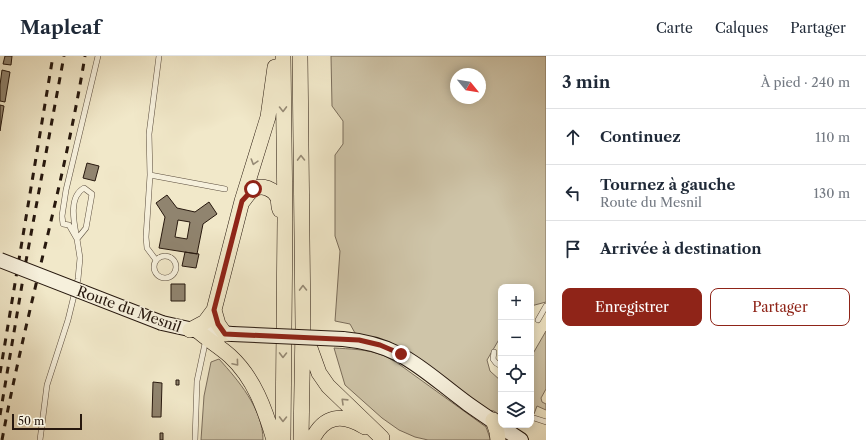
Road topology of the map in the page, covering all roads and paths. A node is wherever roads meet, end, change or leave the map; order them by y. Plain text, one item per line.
1 (98, 56) edge
2 (159, 56) edge
3 (275, 56) edge
4 (283, 56) edge
5 (300, 56) edge
6 (150, 175) junction
7 (225, 189) dead end
8 (242, 201) junction
9 (285, 218) junction
10 (77, 239) junction
11 (0, 260) edge
12 (156, 260) junction
13 (546, 306) edge
14 (214, 310) junction
15 (538, 320) dead end
16 (303, 327) junction
17 (198, 333) junction
18 (229, 334) junction
19 (494, 352) dead end
20 (498, 365) edge
21 (534, 417) edge
22 (493, 420) junction
23 (546, 422) edge
24 (384, 439) edge
25 (40, 440) edge
26 (195, 440) edge
27 (274, 440) edge
28 (283, 440) edge
29 (301, 440) edge
30 (312, 440) edge
31 (498, 440) edge
32 (521, 440) edge

1 - 10 lane
2 - 6 lane
3 -> 8 main road
4 -> 9 main road
16 -> 5 main road
6 - 7 lane
6 - 12 lane
8 - 9 main road
8 - 14 main road
9 -> 28 main road
10 - 10 lane
10 - 25 lane
11 - 17 street, Route du Mesnil, bridge
12 - 12 lane
13 - 15 lane
14 - 17 main road
14 - 18 main road
24 -> 16 main road
16 - 29 main road
17 - 18 street, Route du Mesnil
17 - 26 lane
17 -> 27 main road
18 - 22 street, Route du Mesnil, bridge
19 - 20 lane
21 - 23 lane
22 - 31 main road
22 - 32 street, Route du Mesnil
24 - 30 main road

